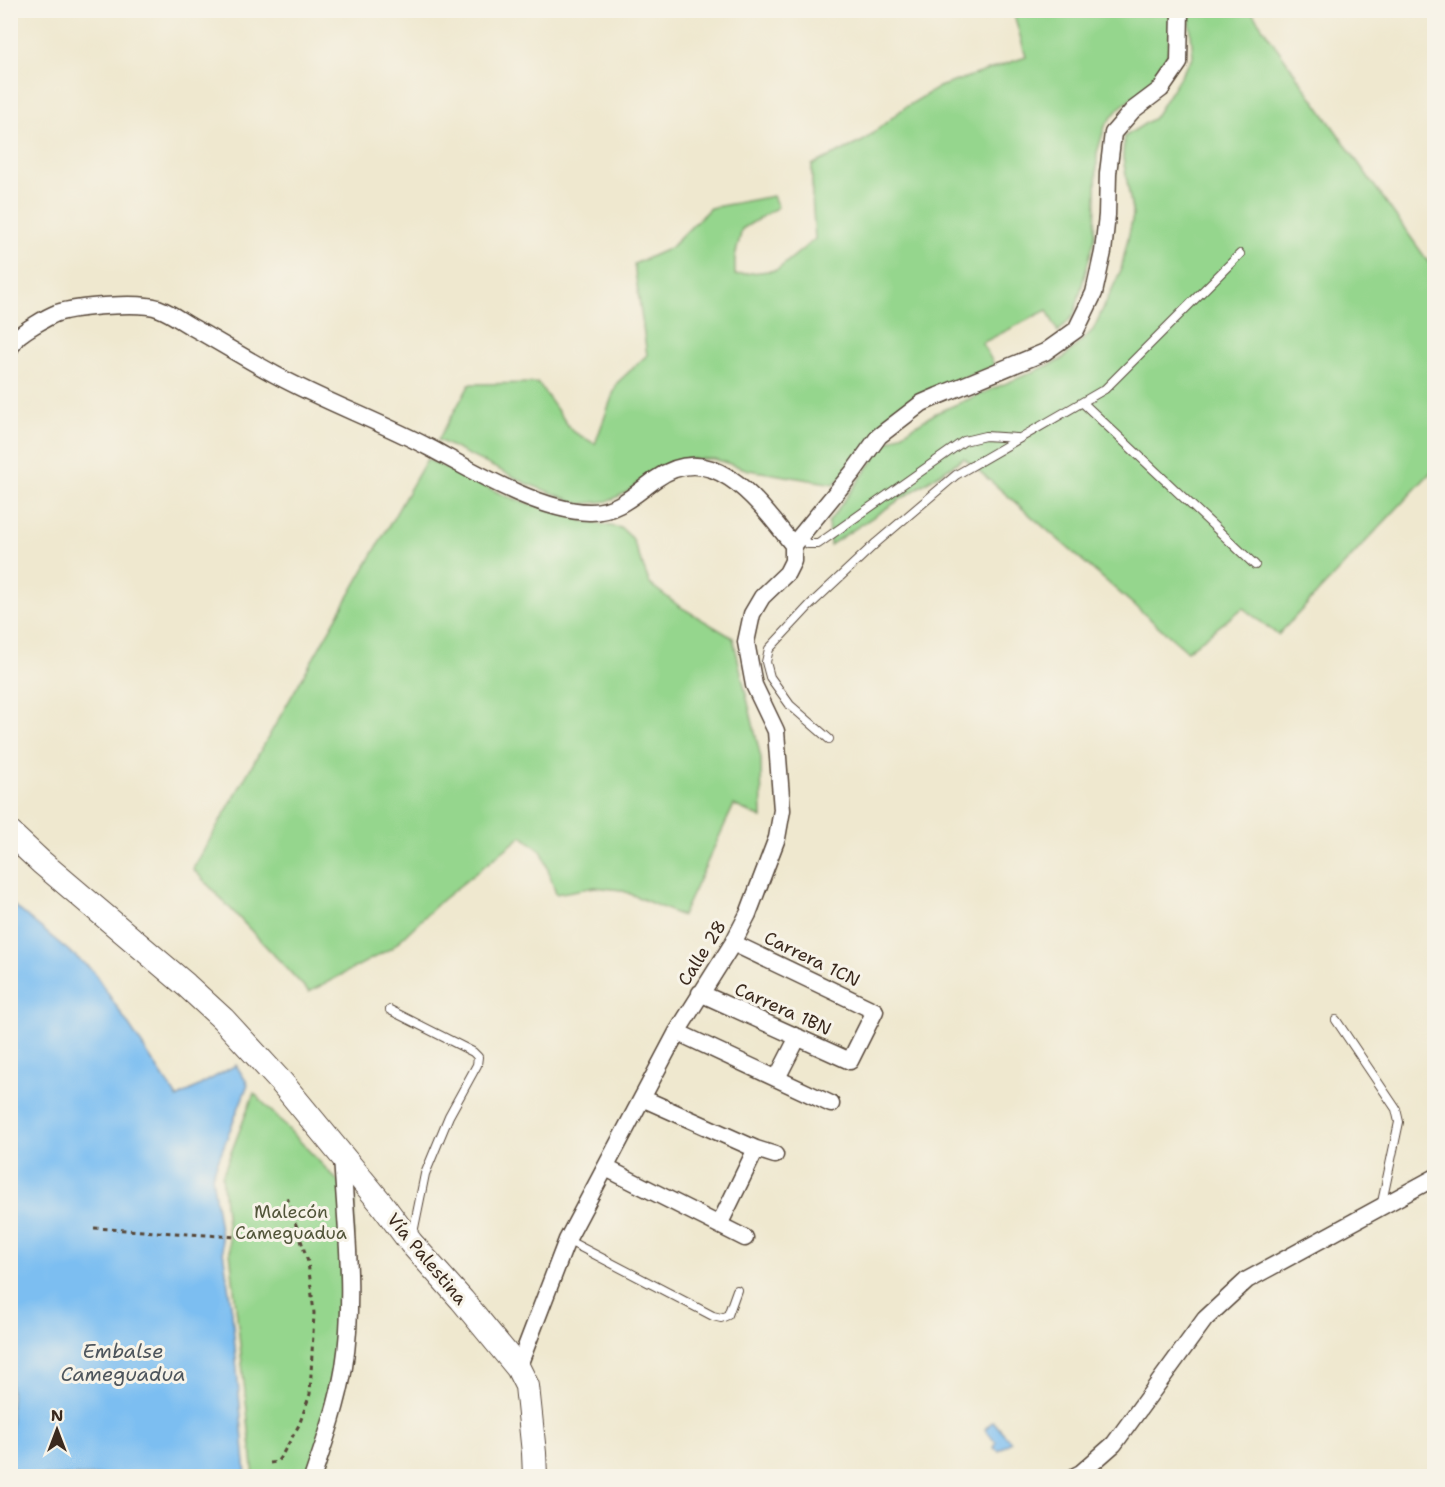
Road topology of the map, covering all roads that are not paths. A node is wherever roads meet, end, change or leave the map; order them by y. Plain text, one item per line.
1 (1180, 10) edge
2 (1240, 255) dead end
3 (10, 348) edge
4 (1083, 403) junction
5 (1017, 438) junction
6 (797, 541) junction
7 (1255, 565) dead end
8 (829, 739) dead end
9 (10, 833) edge
10 (733, 943) junction
11 (700, 993) junction
12 (390, 1010) dead end
13 (1336, 1020) dead end
14 (677, 1032) junction
15 (798, 1037) junction
16 (850, 1061) joint
17 (777, 1078) junction
18 (642, 1098) junction
19 (831, 1104) dead end
20 (756, 1149) junction
21 (775, 1155) dead end
22 (342, 1157) junction
23 (606, 1168) junction
24 (1434, 1178) edge
25 (1381, 1207) junction
26 (720, 1225) junction
27 (745, 1238) dead end
28 (567, 1240) junction
29 (411, 1243) junction
30 (737, 1290) dead end
31 (518, 1368) junction
32 (313, 1476) edge
33 (535, 1476) edge
34 (1075, 1476) edge

1 - 6 street
2 - 4 lane
3 - 6 street
4 - 5 lane
4 - 7 lane
5 - 6 lane
5 - 8 lane
6 - 10 street, Calle 28
9 - 22 main road, Vía Palestina
10 - 11 street, Calle 28
10 - 16 street, Carrera 1CN
11 - 14 street, Calle 28
11 - 15 street, Carrera 1BN
12 - 29 lane
13 - 25 lane
14 - 17 street
14 - 18 street, Calle 28
15 - 16 street, Carrera 1BN
15 - 17 street
17 - 19 street
18 - 20 street
18 - 23 street, Calle 28
20 - 21 street
20 - 26 street
22 - 29 main road, Vía Palestina
22 - 32 street
23 - 26 street
23 - 28 street, Calle 28
24 - 25 street
25 - 34 street
26 - 27 street
28 - 30 lane
28 - 31 street, Calle 28
29 - 31 main road, Vía Palestina
31 - 33 main road, Vía Palestina

